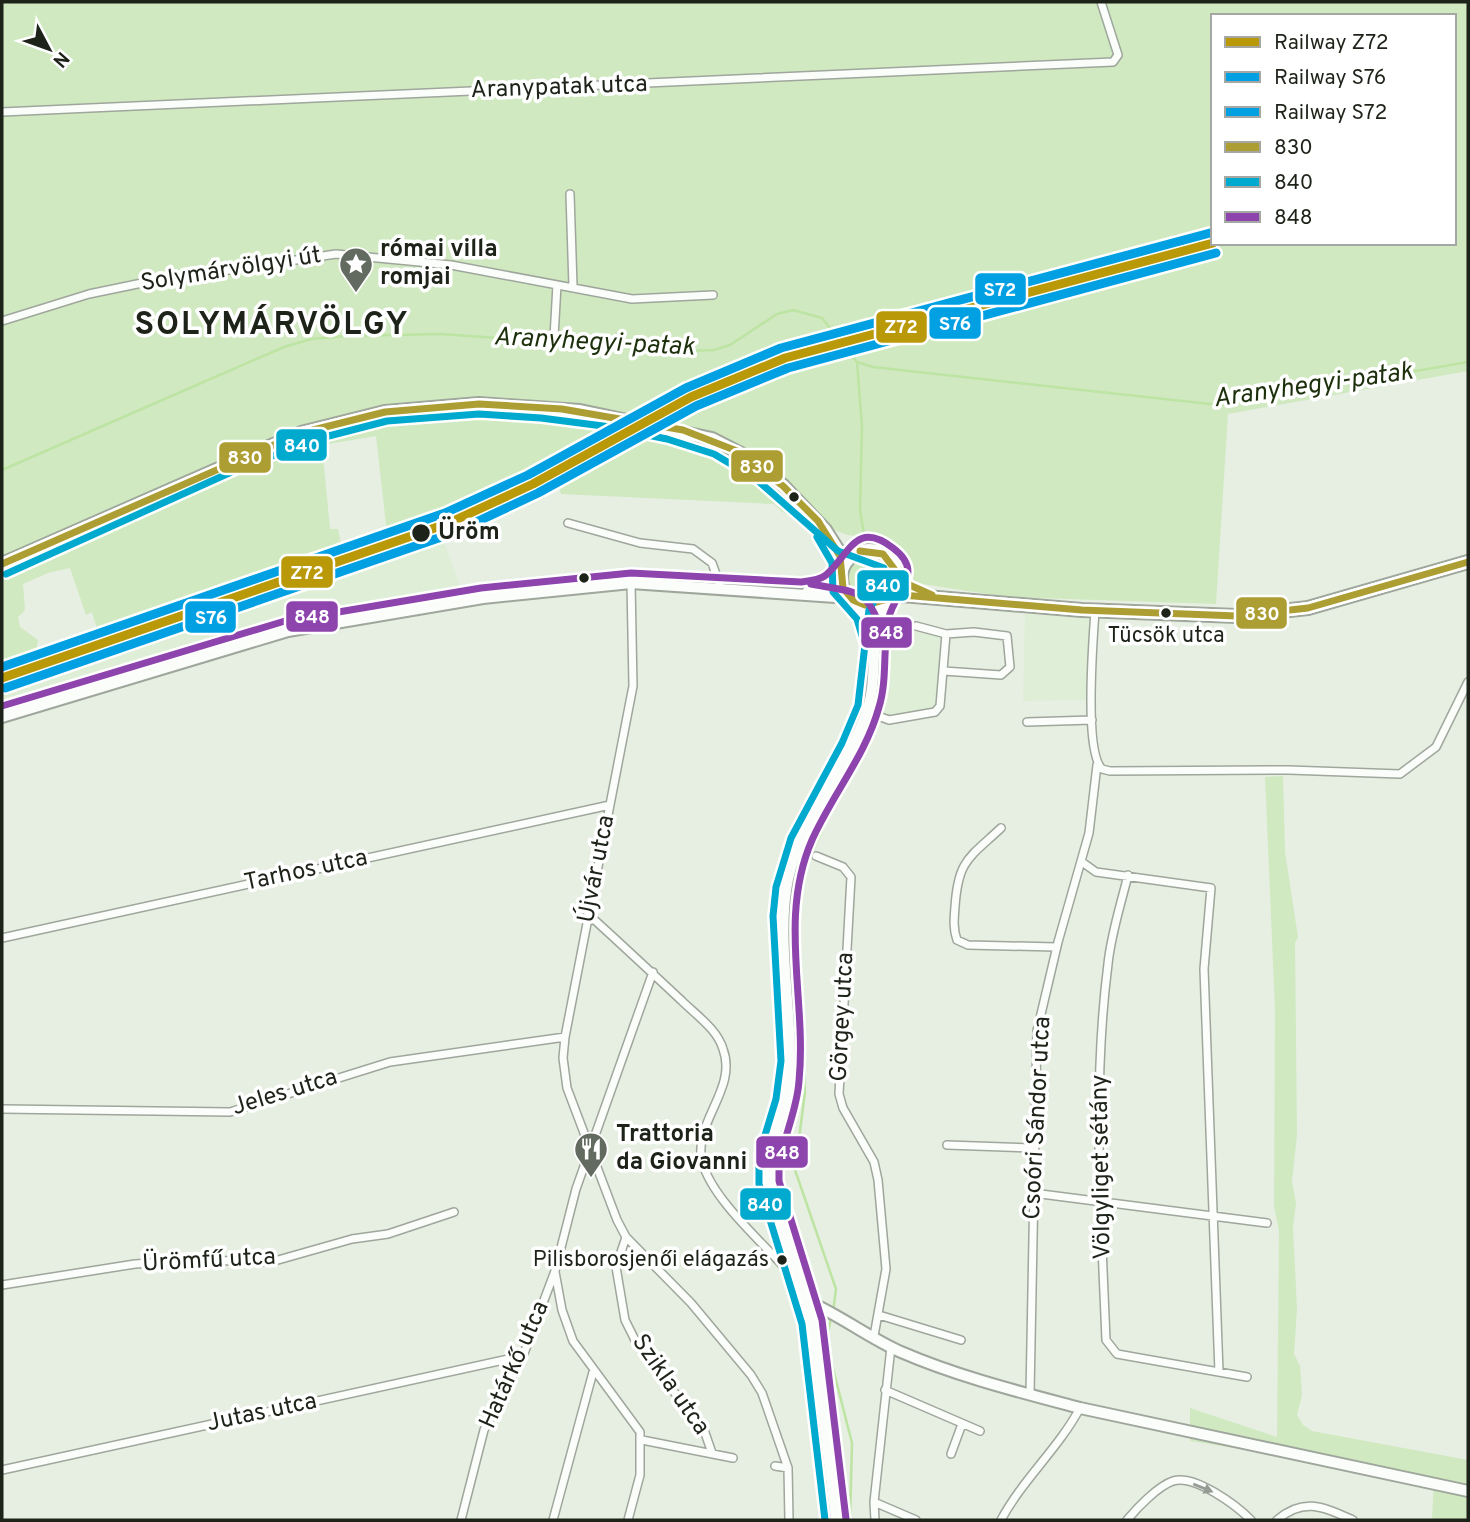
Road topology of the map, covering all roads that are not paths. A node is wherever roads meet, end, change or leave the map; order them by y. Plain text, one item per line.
1 (1101, 2) edge
2 (2, 112) edge
3 (570, 194) dead end
4 (557, 285) junction
5 (573, 286) junction
6 (713, 295) dead end
7 (2, 321) edge
8 (554, 337) dead end
9 (568, 523) dead end
10 (825, 530) junction
11 (860, 551) junction
12 (1468, 562) edge
13 (2, 564) edge
14 (843, 570) junction
15 (897, 574) junction
16 (631, 583) junction
17 (721, 588) junction
18 (802, 593) junction
19 (942, 598) junction
20 (853, 600) junction
21 (886, 600) junction
22 (1096, 611) junction
23 (916, 626) dead end
24 (946, 634) junction
25 (876, 645) junction
26 (944, 671) junction
27 (1468, 682) edge
28 (869, 713) junction
29 (2, 718) edge
30 (1092, 720) junction
31 (1027, 722) dead end
32 (1097, 765) junction
33 (610, 805) junction
34 (1001, 828) dead end
35 (817, 856) dead end
36 (1082, 862) junction
37 (1128, 875) junction
38 (588, 914) junction
39 (2, 938) edge
40 (1056, 947) junction
41 (653, 972) junction
42 (565, 1037) junction
43 (2, 1109) edge
44 (947, 1145) dead end
45 (1034, 1148) junction
46 (589, 1152) junction
47 (1033, 1193) junction
48 (1100, 1200) junction
49 (454, 1212) dead end
50 (1215, 1215) junction
51 (1267, 1223) dead end
52 (626, 1237) junction
53 (555, 1271) junction
54 (799, 1276) junction
55 (2, 1285) edge
56 (807, 1301) junction
57 (879, 1315) junction
58 (874, 1336) junction
59 (961, 1340) dead end
60 (891, 1347) junction
61 (523, 1356) junction
62 (593, 1372) junction
63 (1219, 1372) junction
64 (1247, 1377) dead end
65 (885, 1390) junction
66 (1030, 1394) junction
67 (1080, 1408) junction
68 (962, 1423) junction
69 (980, 1431) dead end
70 (642, 1440) junction
71 (712, 1453) junction
72 (951, 1454) dead end
73 (733, 1458) dead end
74 (775, 1466) dead end
75 (788, 1468) junction
76 (2, 1470) edge
77 (1468, 1491) edge
78 (874, 1502) junction
79 (461, 1520) edge
80 (553, 1520) edge
81 (628, 1520) edge
82 (789, 1520) edge
83 (836, 1520) edge
84 (875, 1520) edge
85 (916, 1520) edge
86 (1001, 1520) edge
87 (1127, 1520) edge
88 (1251, 1520) edge
89 (1277, 1520) edge
90 (1353, 1520) edge

1 - 2 street, Aranypatak utca
3 - 5 street
4 - 5 street, Solymárvölgyi út
4 - 7 street, Solymárvölgyi út
4 - 8 street
5 - 6 street, Solymárvölgyi út
9 - 17 street
10 - 11 main road
10 - 13 main road
10 - 14 main road
11 - 14 main road
11 - 15 main road
12 - 22 main road
14 - 18 street
14 - 20 main road
15 - 19 main road
15 - 21 main road
16 - 17 street
16 - 29 street
16 - 33 street, Újvár utca
17 - 18 street
18 - 20 street
19 - 21 main road
19 - 22 main road
20 - 21 main road
20 - 25 street
21 - 25 street
22 - 30 street
23 - 24 street
24 - 26 street
24 - 26 street
25 - 28 street
26 - 28 street
27 - 32 street
28 - 54 street
30 - 31 street
30 - 32 street
32 - 36 street, Csoóri Sándor utca
33 - 38 street, Újvár utca
33 - 39 street, Tarhos utca
34 - 40 street
35 - 57 street, Görgey utca
36 - 37 street
36 - 40 street, Csoóri Sándor utca
37 - 48 street, Völgyliget sétány
37 - 50 street
38 - 41 street
38 - 42 street, Újvár utca
40 - 45 street, Csoóri Sándor utca
41 - 46 street, Határkő utca
41 - 54 street
42 - 43 street, Jeles utca
42 - 46 street, Újvár utca
44 - 45 street
45 - 47 street, Csoóri Sándor utca
46 - 52 street, Újvár utca
46 - 53 street, Határkő utca
47 - 48 street
47 - 66 street, Csoóri Sándor utca
48 - 50 street
48 - 63 street, Völgyliget sétány
49 - 55 street, Ürömfű utca
50 - 51 street
50 - 63 street
52 - 71 street, Szikla utca
52 - 75 street, Újvár utca
53 - 61 street, Határkő utca
53 - 62 street
54 - 56 street
56 - 58 street
56 - 83 street
57 - 58 street, Görgey utca
57 - 59 street
58 - 60 street
60 - 65 street
60 - 66 street
61 - 76 street, Jutas utca
61 - 79 street, Határkő utca
62 - 70 street
62 - 80 street
63 - 64 street, Völgyliget sétány
65 - 68 street
65 - 78 street
66 - 67 street
67 - 77 street
67 - 86 street
68 - 69 street
68 - 72 street
70 - 71 street, Szikla utca
70 - 81 street
71 - 73 street, Szikla utca
74 - 75 street
75 - 82 street, Újvár utca
78 - 84 street
78 - 85 street
87 -> 88 street
89 - 90 street

